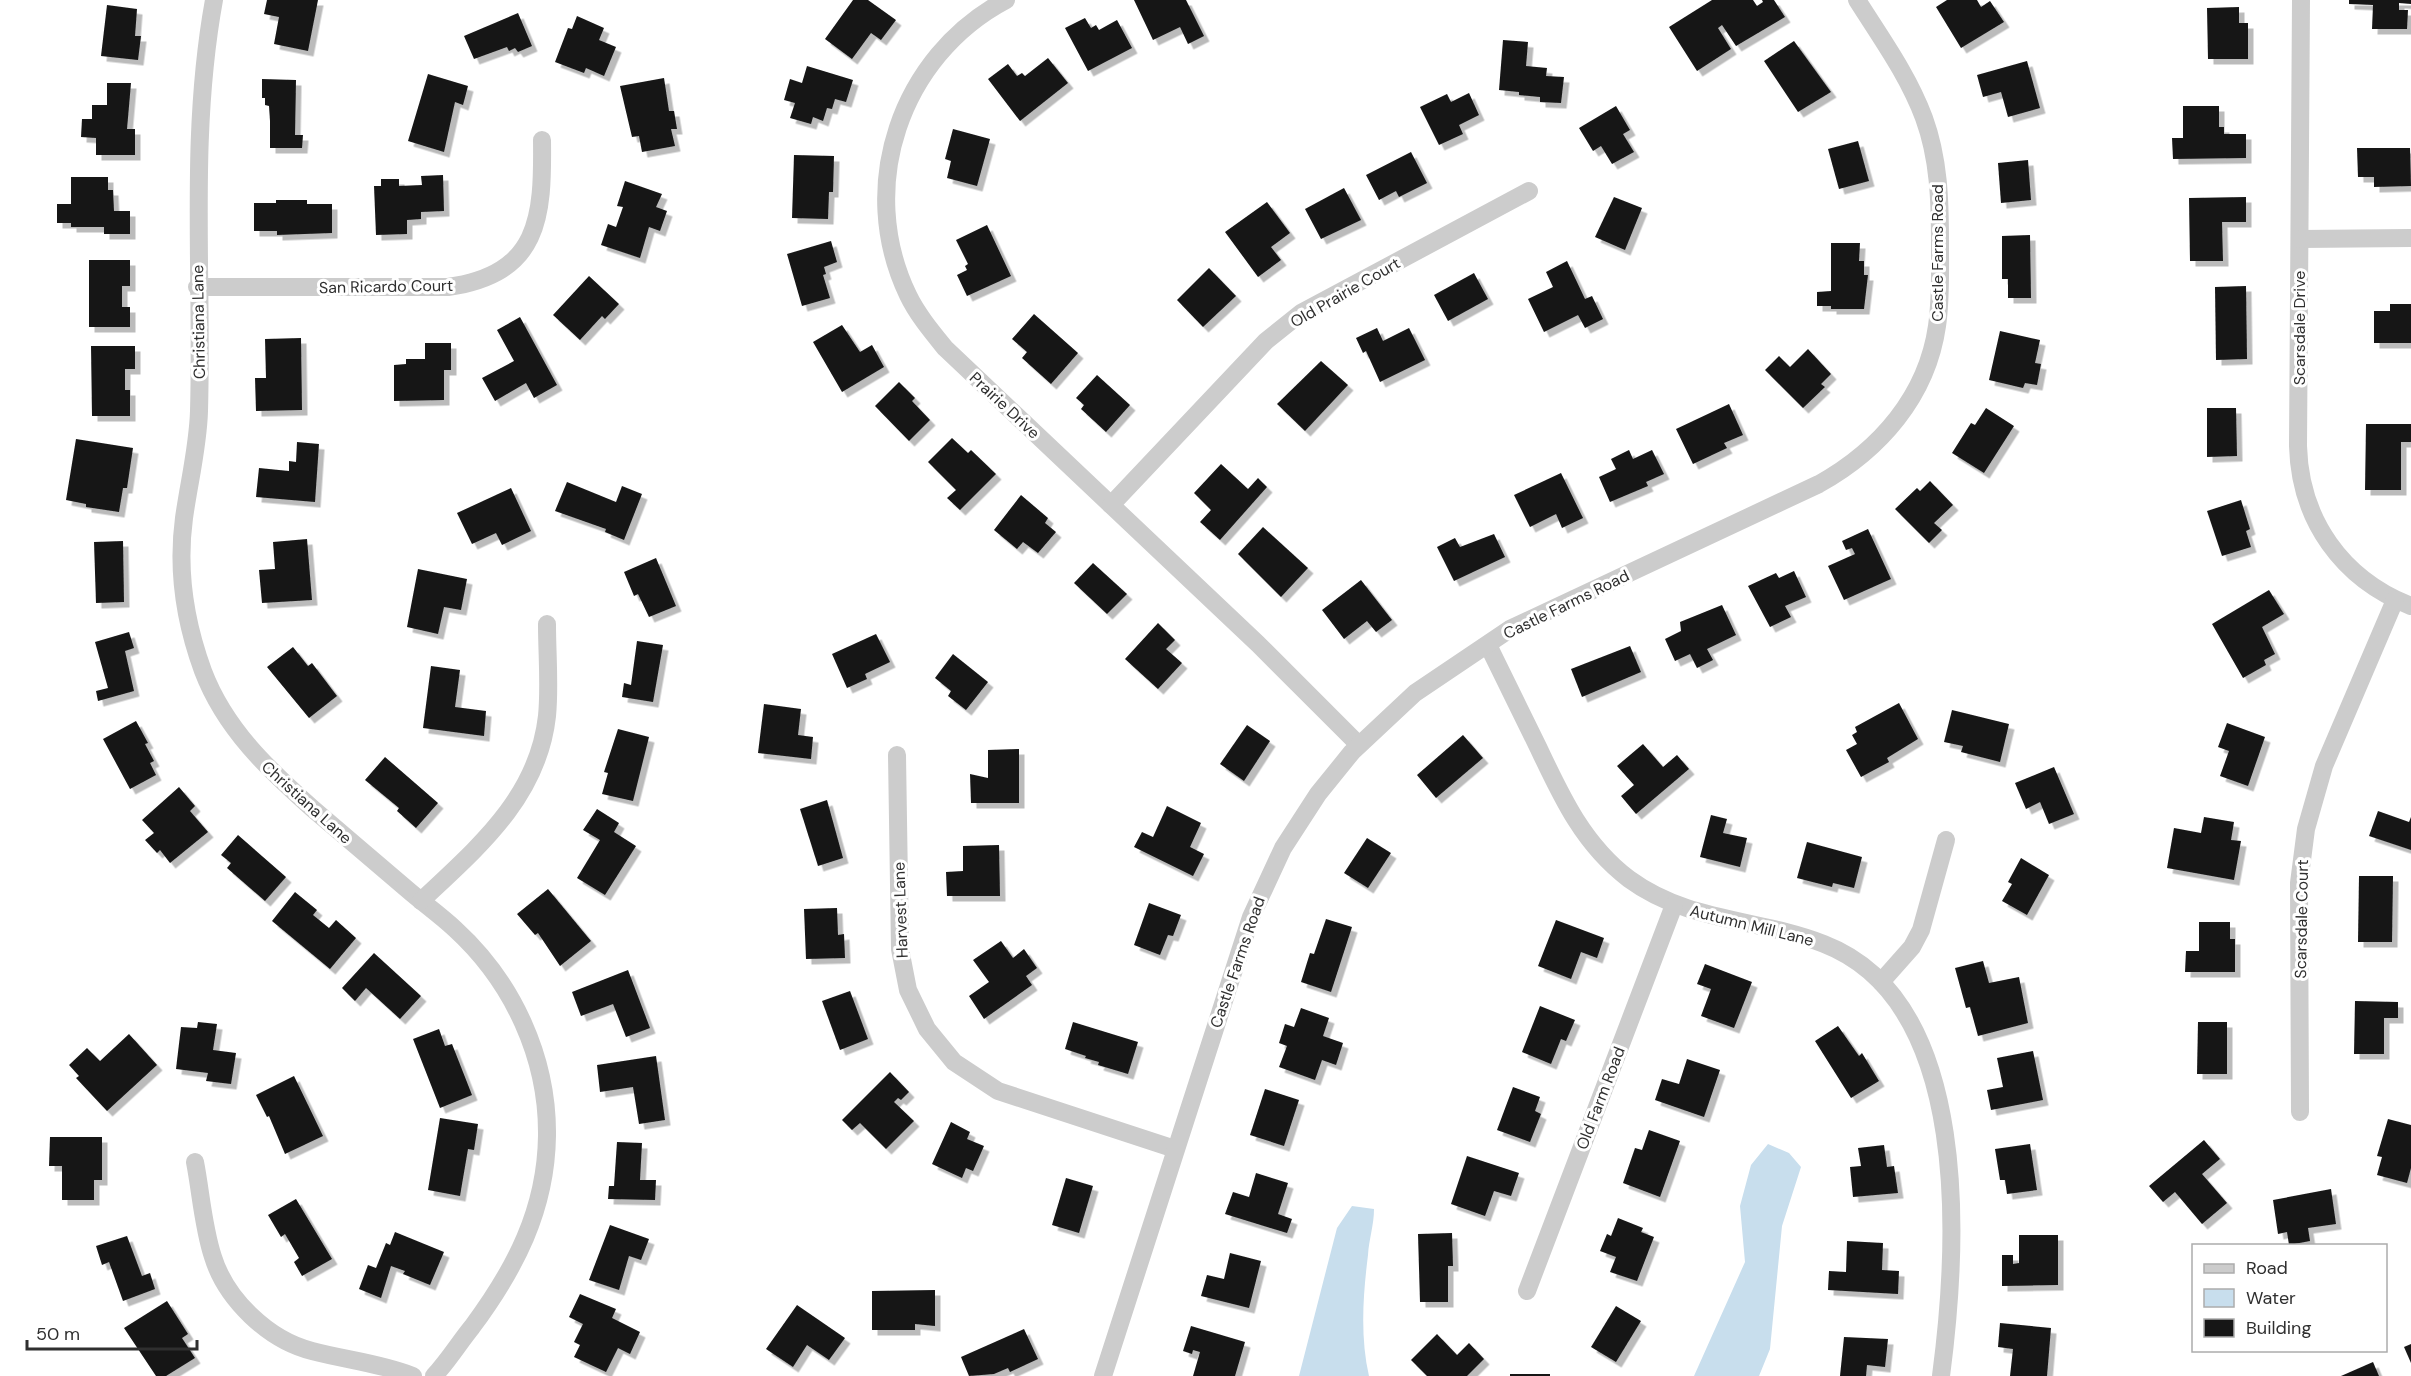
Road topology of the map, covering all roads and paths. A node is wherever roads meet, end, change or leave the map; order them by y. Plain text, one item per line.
1 (214, 0) edge
2 (1006, 0) edge
3 (1857, 0) edge
4 (2301, 0) edge
5 (542, 140) dead end
6 (1529, 191) dead end
7 (2411, 238) edge
8 (2300, 239) junction
9 (198, 287) junction
10 (1112, 505) junction
11 (2403, 603) edge
12 (547, 624) dead end
13 (1488, 645) junction
14 (1359, 745) junction
15 (897, 755) dead end
16 (1946, 840) dead end
17 (421, 901) junction
18 (1674, 905) junction
19 (1881, 982) junction
20 (2300, 1112) dead end
21 (1175, 1149) junction
22 (195, 1162) dead end
23 (1527, 1291) dead end
24 (413, 1376) edge
25 (434, 1376) edge
26 (1103, 1376) edge
27 (1941, 1376) edge

1 - 9 street, Christiana Lane
2 - 10 street, Prairie Drive
3 - 13 street, Castle Farms Road
4 - 8 street, Scarsdale Drive
5 - 9 street, San Ricardo Court
6 - 10 street, Old Prairie Court
7 - 8 street
8 - 11 street, Scarsdale Drive
9 - 17 street, Christiana Lane
10 - 14 street, Prairie Drive
11 - 20 street, Scarsdale Court
12 - 17 street
13 - 14 street, Castle Farms Road
13 - 18 street, Autumn Mill Lane
14 - 21 street, Castle Farms Road
15 - 21 street, Harvest Lane
16 - 19 street
17 - 25 street, Christiana Lane
18 - 19 street, Autumn Mill Lane
18 - 23 street, Old Farm Road
19 - 27 street, Autumn Mill Lane
21 - 26 street, Castle Farms Road
22 - 24 street

